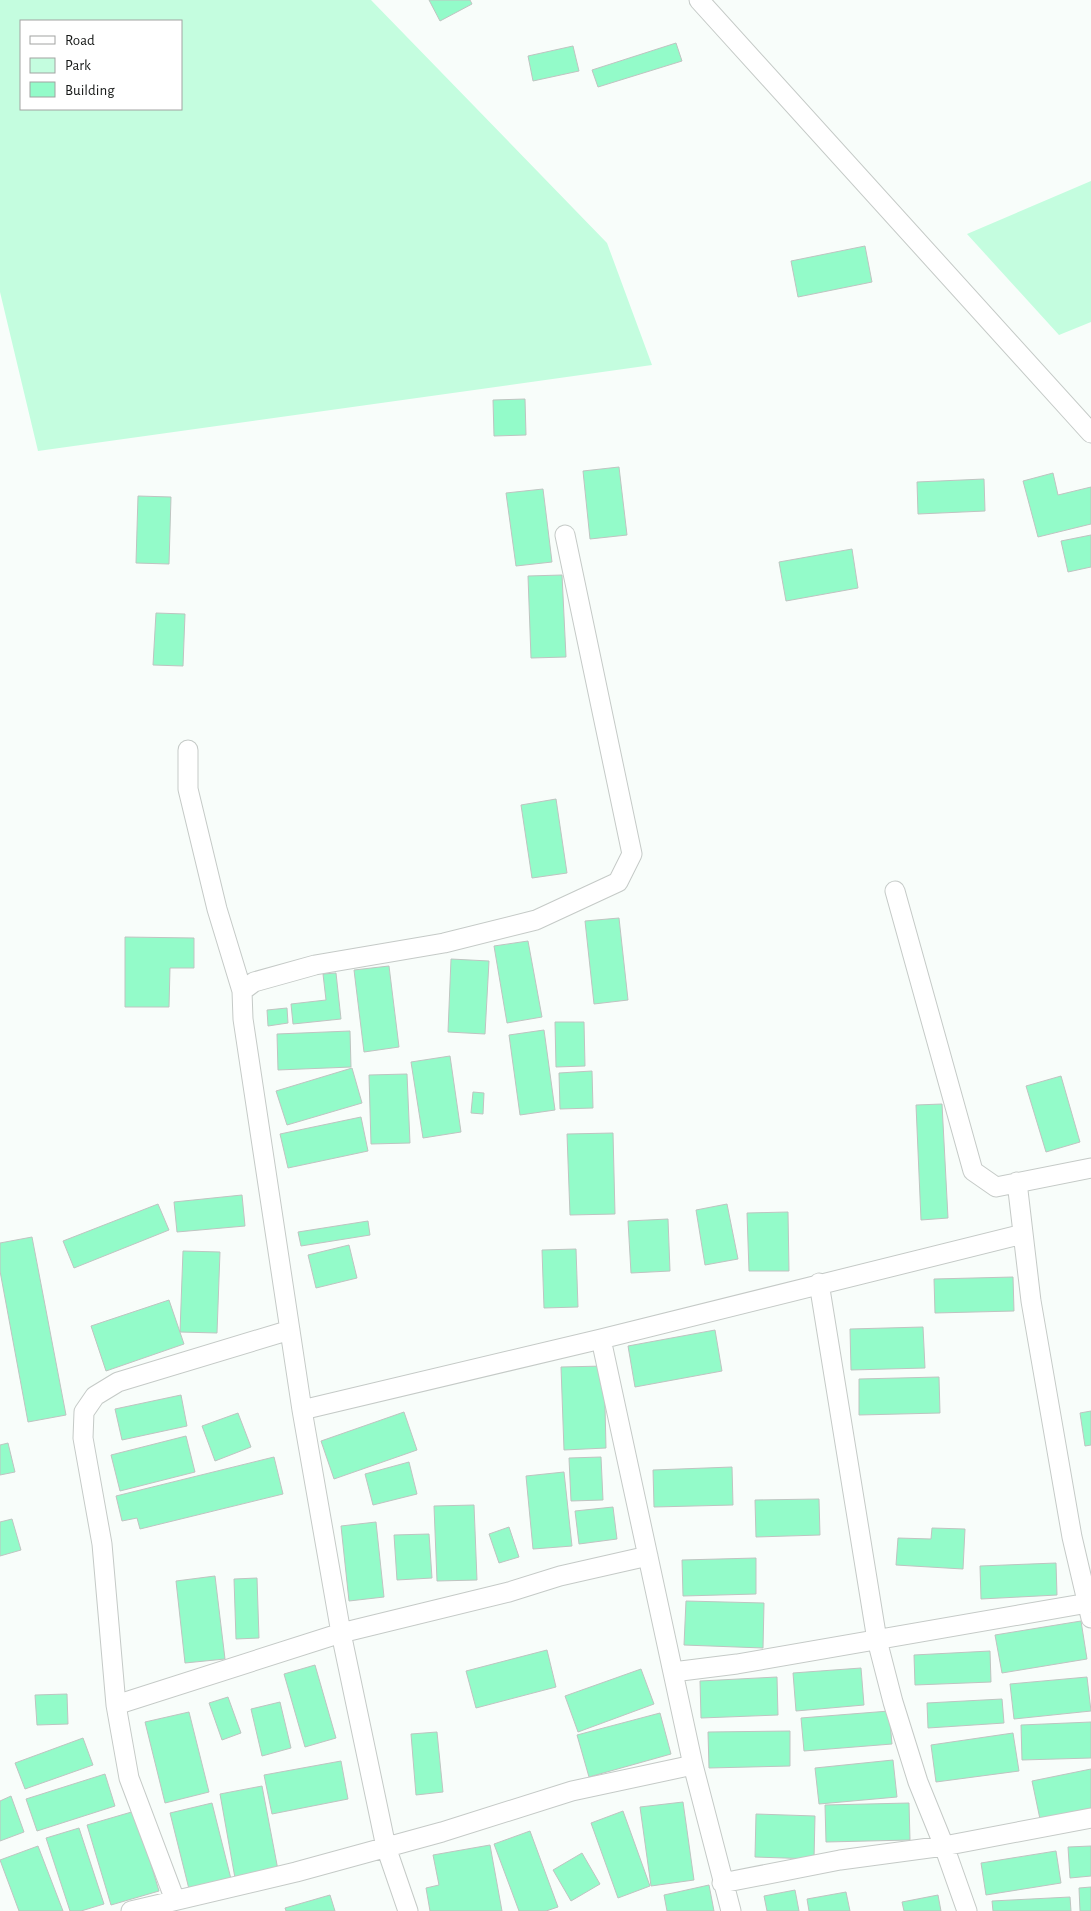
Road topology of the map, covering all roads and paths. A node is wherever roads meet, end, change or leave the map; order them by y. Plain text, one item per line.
1 (699, 0) edge
2 (1091, 433) edge
3 (565, 535) dead end
4 (188, 750) dead end
5 (895, 891) dead end
6 (242, 991) junction
7 (1091, 1168) edge
8 (1017, 1182) junction
9 (1023, 1234) junction
10 (820, 1284) junction
11 (290, 1330) junction
12 (602, 1339) junction
13 (302, 1410) junction
14 (648, 1556) junction
15 (1089, 1611) edge
16 (341, 1633) junction
17 (878, 1640) junction
18 (673, 1672) junction
19 (116, 1705) junction
20 (693, 1764) junction
21 (1091, 1818) edge
22 (944, 1846) junction
23 (386, 1847) junction
24 (722, 1883) junction
25 (175, 1900) junction
26 (131, 1911) edge
27 (408, 1911) edge
28 (730, 1911) edge
29 (967, 1911) edge

1 - 2 street
3 - 6 street
4 - 6 street
5 - 8 street
6 - 11 street
7 - 8 street
8 - 9 street
9 - 10 street
9 - 15 street
10 - 12 street
10 - 17 street
11 - 13 street
11 - 19 street
12 - 13 street
12 - 14 street
13 - 16 street
14 - 16 street
14 - 18 street
15 - 17 street
16 - 19 street
16 - 23 street
17 - 18 street
17 - 22 street
18 - 20 street
19 - 25 street
20 - 23 street
20 - 24 street
21 - 22 street
22 - 24 street
22 - 29 street
23 - 25 street
23 - 27 street
24 - 28 street
25 - 26 street

